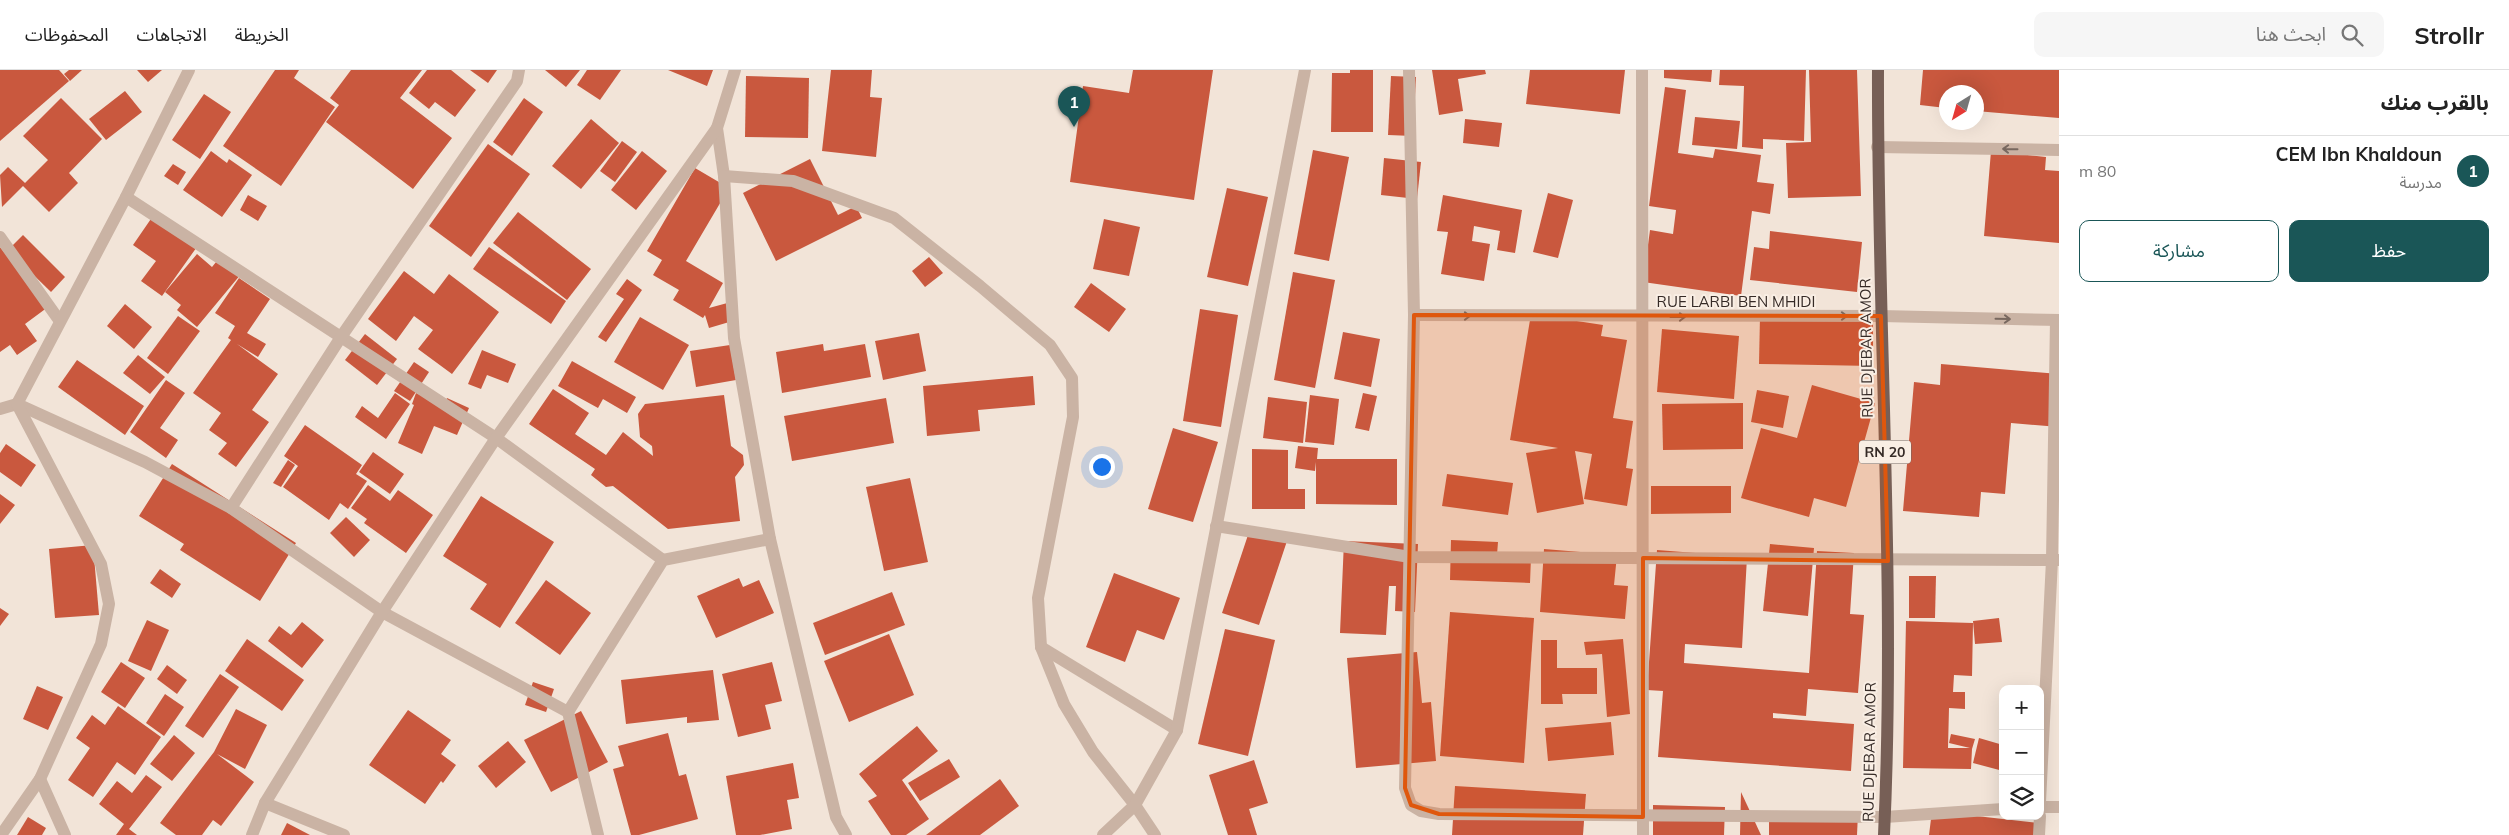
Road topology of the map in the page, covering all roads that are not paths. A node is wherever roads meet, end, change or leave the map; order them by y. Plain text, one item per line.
1 (189, 70) edge
2 (519, 70) edge
3 (735, 70) edge
4 (1305, 70) edge
5 (1409, 70) edge
6 (1642, 70) edge
7 (1878, 70) edge
8 (717, 128) junction
9 (1877, 147) junction
10 (2059, 150) edge
11 (724, 176) junction
12 (126, 198) junction
13 (0, 238) edge
14 (1414, 316) junction
15 (1881, 316) junction
16 (1642, 317) junction
17 (59, 320) junction
18 (2058, 320) edge
19 (341, 337) junction
20 (17, 404) junction
21 (0, 409) edge
22 (496, 438) junction
23 (231, 508) junction
24 (1216, 526) junction
25 (770, 539) junction
26 (1410, 557) junction
27 (1643, 558) junction
28 (664, 560) junction
29 (2056, 560) edge
30 (1888, 561) junction
31 (382, 612) junction
32 (1041, 647) junction
33 (568, 712) junction
34 (1177, 730) junction
35 (2042, 775) edge
36 (40, 779) junction
37 (265, 803) junction
38 (1135, 805) junction
39 (2044, 807) edge
40 (2059, 807) edge
41 (1999, 809) edge
42 (1643, 817) junction
43 (1885, 817) junction
44 (2040, 820) edge
45 (2, 835) edge
46 (65, 835) edge
47 (252, 835) edge
48 (344, 835) edge
49 (598, 835) edge
50 (846, 835) edge
51 (1103, 835) edge
52 (1155, 835) edge
53 (1643, 835) edge
54 (1884, 835) edge
55 (2039, 835) edge

1 - 12 street
2 - 19 street
3 - 8 street
4 - 24 street
5 - 14 street
6 - 16 street
7 - 9 main road, RUE DJEBAR AMOR / RN 20
8 - 11 street
8 - 22 street
10 -> 9 street
9 - 15 main road, RUE DJEBAR AMOR / RN 20
11 - 25 street
11 - 32 street
12 - 17 street
12 - 19 street
13 - 17 street
14 -> 16 street, RUE LARBI BEN MHIDI
14 - 26 street
16 -> 15 street, RUE LARBI BEN MHIDI
15 -> 18 street, RUE LARBI BEN MHIDI
15 - 30 main road, RUE DJEBAR AMOR / RN 20
16 - 27 street
17 - 20 street
18 - 29 street
19 - 22 street
19 - 23 street
20 - 21 street
20 - 23 street
20 - 36 street
22 - 28 street
22 - 31 street
23 - 31 street
24 - 26 street
24 - 34 street
25 - 28 street
25 - 50 street
26 - 27 street
26 - 42 street
27 - 30 street
27 - 42 street
28 - 33 street
29 - 30 street
29 - 35 street
30 - 43 main road, RUE DJEBAR AMOR / RN 20
31 - 33 street
31 - 37 street
32 - 34 street
32 - 38 street
33 - 49 street
34 - 38 street
36 - 45 street
36 - 46 street
37 - 47 street
37 - 48 street
38 - 51 street
38 - 52 street
39 - 40 street
41 - 43 street
42 - 43 street
42 - 53 street
43 - 54 main road, RUE DJEBAR AMOR / RN 20
44 - 55 street

